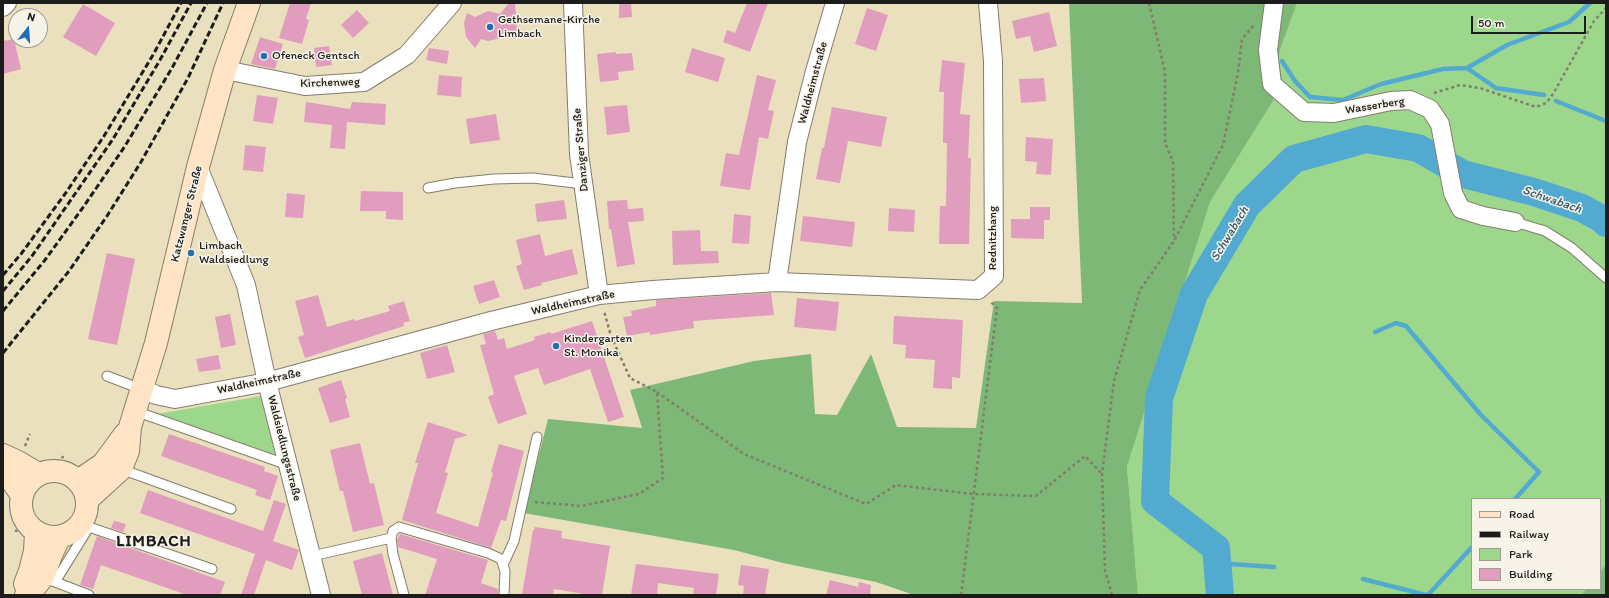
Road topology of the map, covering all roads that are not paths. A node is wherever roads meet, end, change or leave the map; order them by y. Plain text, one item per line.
1 (7, 3) edge
2 (249, 3) edge
3 (452, 3) edge
4 (573, 3) edge
5 (835, 3) edge
6 (988, 3) edge
7 (1274, 3) edge
8 (3, 7) edge
9 (226, 70) junction
10 (198, 167) junction
11 (583, 184) junction
12 (428, 188) dead end
13 (1515, 222) joint
14 (1606, 278) edge
15 (777, 282) junction
16 (601, 302) junction
17 (107, 376) dead end
18 (267, 382) junction
19 (143, 389) junction
20 (133, 419) junction
21 (536, 437) dead end
22 (13, 453) edge
23 (289, 465) junction
24 (42, 468) junction
25 (3, 469) edge
26 (121, 469) junction
27 (80, 482) junction
28 (22, 495) junction
29 (231, 509) dead end
30 (36, 533) junction
31 (59, 538) junction
32 (391, 538) junction
33 (312, 556) junction
34 (503, 565) junction
35 (212, 569) dead end
36 (49, 579) junction
37 (20, 595) edge
38 (26, 595) edge
39 (89, 595) edge
40 (321, 595) edge
41 (404, 595) edge
42 (504, 595) edge

1 - 8 street
2 - 9 main road, Katzwanger Straße
3 - 9 street, Kirchenweg
4 - 11 street, Danziger Straße
5 - 15 street, Waldheimstraße
6 - 15 street, Rednitzhang
7 - 13 street, Wasserberg
9 - 10 main road, Katzwanger Straße
10 - 18 street, Waldsiedlungsstraße
10 - 19 main road, Katzwanger Straße
11 - 12 lane
11 - 16 street, Danziger Straße
13 - 14 lane
15 - 16 street, Waldheimstraße
16 - 18 street, Waldheimstraße
17 - 19 lane
18 - 19 street, Waldheimstraße
18 - 23 street, Waldsiedlungsstraße
19 - 20 main road, Katzwanger Straße
20 - 23 lane
20 - 26 main road, Katzwanger Straße
20 - 27 main road, Katzwanger Straße
21 - 34 lane
22 - 24 main road
23 - 33 street, Waldsiedlungsstraße
24 - 27 main road
24 - 28 main road
25 - 28 main road
26 - 27 main road, Katzwanger Straße
26 - 29 lane
27 - 31 main road
28 - 30 main road
30 - 31 main road
30 - 37 main road
31 - 36 main road
32 - 33 lane
32 - 34 lane
32 - 41 lane
33 - 40 street, Waldsiedlungsstraße
34 - 42 lane
35 - 36 lane
36 - 38 main road
36 - 39 lane

